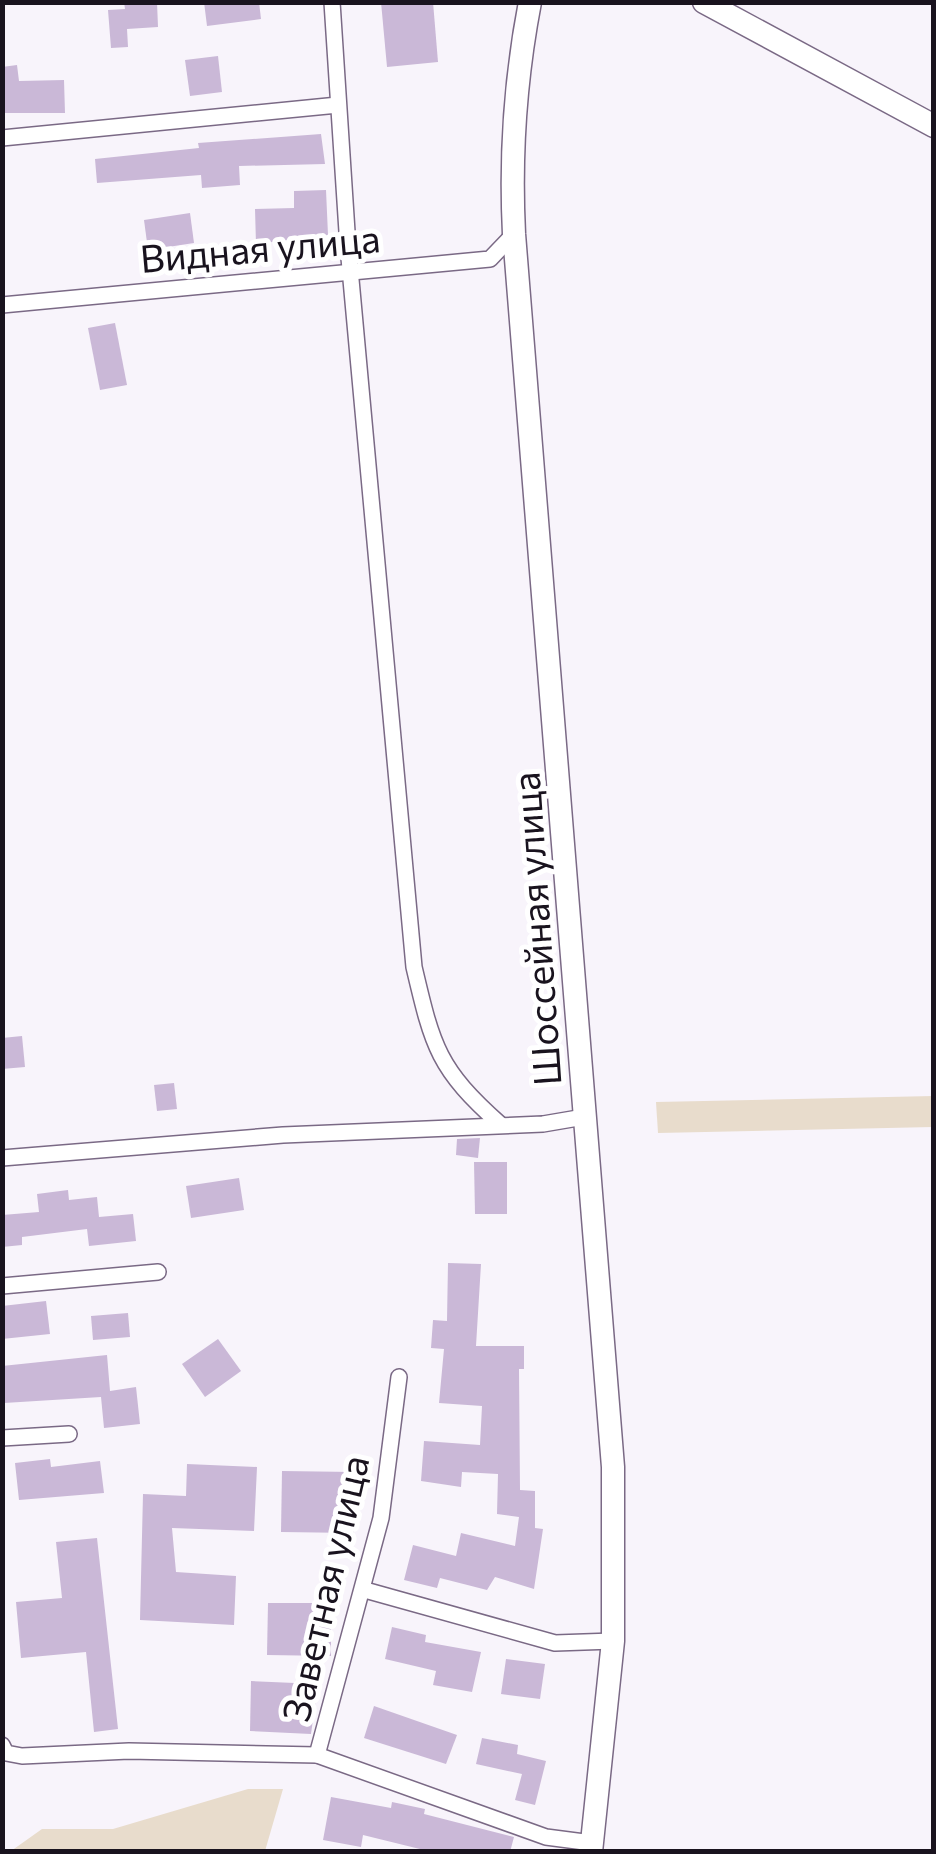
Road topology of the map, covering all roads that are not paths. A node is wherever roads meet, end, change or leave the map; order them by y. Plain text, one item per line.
1 (332, 2) edge
2 (704, 2) edge
3 (534, 7) edge
4 (338, 104) junction
5 (934, 126) edge
6 (2, 138) edge
7 (514, 234) junction
8 (350, 270) junction
9 (2, 305) edge
10 (584, 1117) junction
11 (501, 1125) junction
12 (2, 1158) edge
13 (158, 1272) dead end
14 (2, 1286) edge
15 (399, 1377) dead end
16 (69, 1434) dead end
17 (2, 1438) edge
18 (365, 1590) junction
19 (613, 1641) junction
20 (4, 1749) edge
21 (317, 1755) junction
22 (592, 1847) edge

1 - 4 street
2 - 5 street
3 - 7 street, Шоссейная улица
4 - 6 street
4 - 8 street
7 - 8 street, Видная улица
7 - 10 street, Шоссейная улица
8 - 9 street, Видная улица
8 - 11 street
10 - 11 street
10 - 19 street, Шоссейная улица
11 - 12 street
13 - 14 street
15 - 18 street, Заветная улица
16 - 17 street
18 - 19 street
18 - 21 street, Заветная улица
19 - 22 street, Шоссейная улица
20 - 21 street
21 - 22 street

